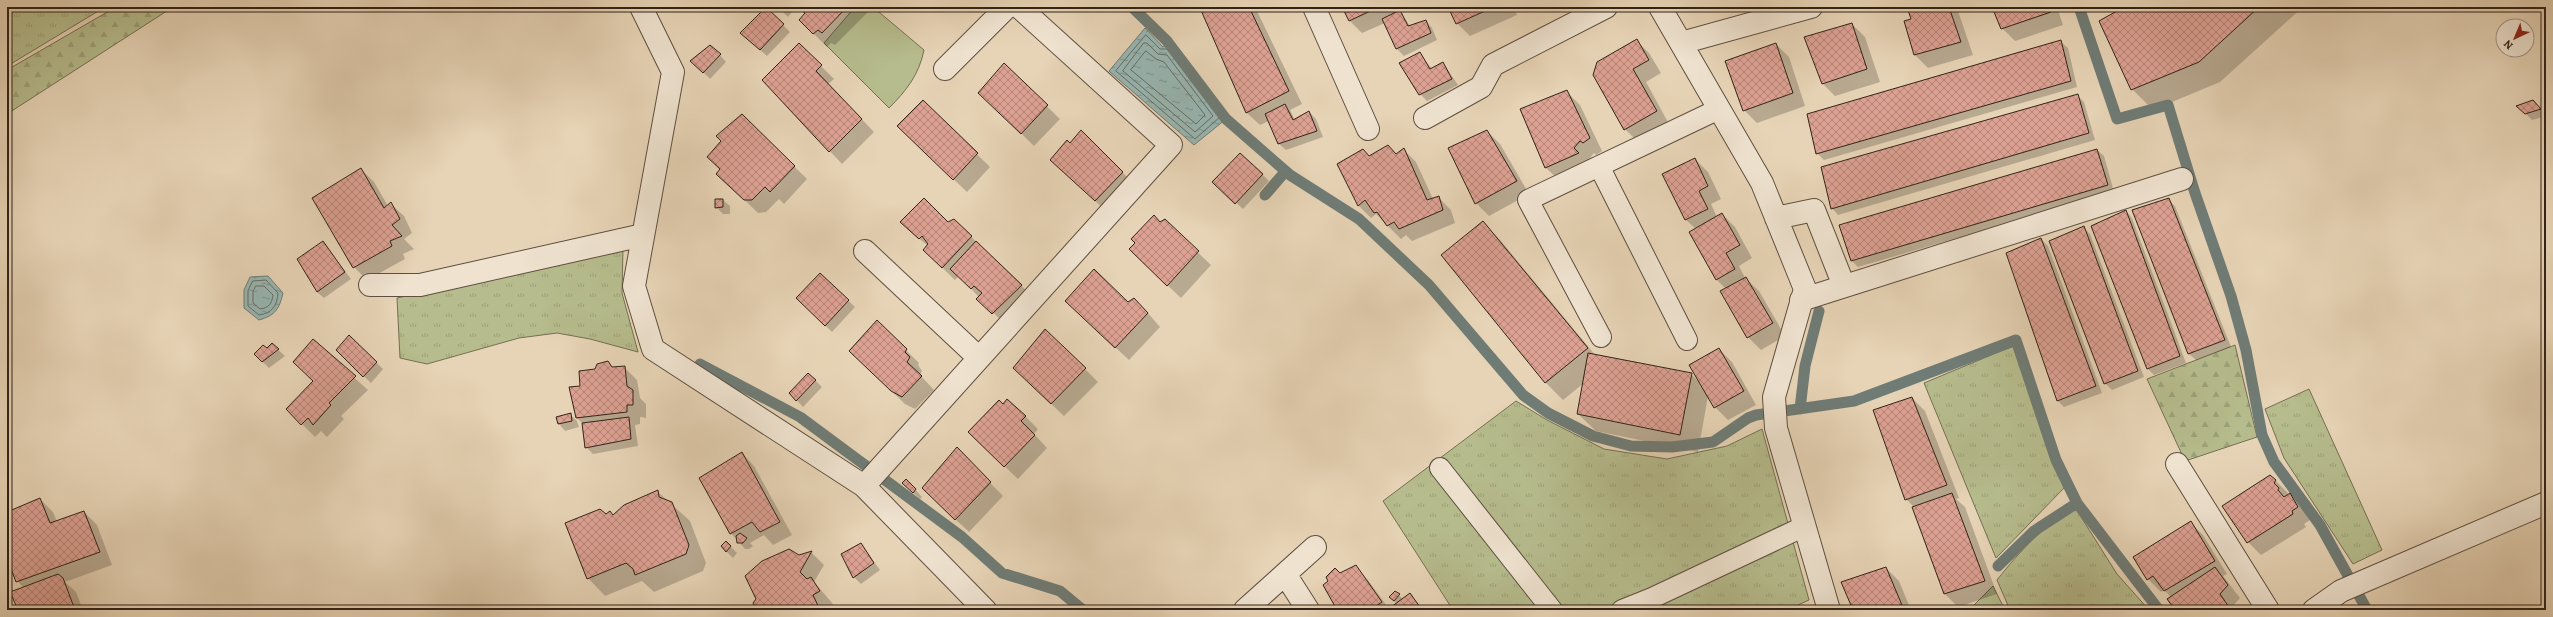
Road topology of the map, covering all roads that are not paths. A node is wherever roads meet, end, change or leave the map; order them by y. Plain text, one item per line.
1 (640, 7) edge
2 (1007, 7) edge
3 (1019, 7) edge
4 (1314, 7) edge
5 (1606, 7) edge
6 (1660, 7) edge
7 (1812, 7) edge
8 (1681, 43) junction
9 (945, 69) dead end
10 (1719, 109) junction
11 (1425, 118) dead end
12 (1368, 129) dead end
13 (1599, 166) junction
14 (2182, 179) dead end
15 (1776, 218) junction
16 (643, 235) junction
17 (865, 250) dead end
18 (370, 285) dead end
19 (1844, 286) junction
20 (1801, 300) junction
21 (1601, 336) dead end
22 (1687, 340) dead end
23 (979, 358) junction
24 (2177, 464) dead end
25 (1440, 468) dead end
26 (864, 486) junction
27 (2546, 503) edge
28 (1805, 526) junction
29 (1315, 547) dead end
30 (1285, 574) junction
31 (985, 610) edge
32 (1245, 610) edge
33 (1308, 610) edge
34 (1552, 610) edge
35 (1622, 610) edge
36 (1829, 610) edge
37 (2268, 610) edge
38 (2314, 610) edge

1 - 16 street
2 - 9 street
3 - 23 street
4 - 12 street
5 - 11 street
6 - 8 street
7 - 8 street
8 - 10 street
10 - 13 lane
10 - 15 street
13 - 21 lane
13 - 22 lane
14 - 19 street
15 - 19 street
15 - 20 street
16 - 18 street
16 - 26 street
17 - 23 street
19 - 20 street
20 - 28 street
23 - 26 street
24 - 37 street
25 - 34 lane
26 - 31 street
27 - 38 street
28 - 35 lane
28 - 36 street
29 - 30 street
30 - 32 street
30 - 33 street

